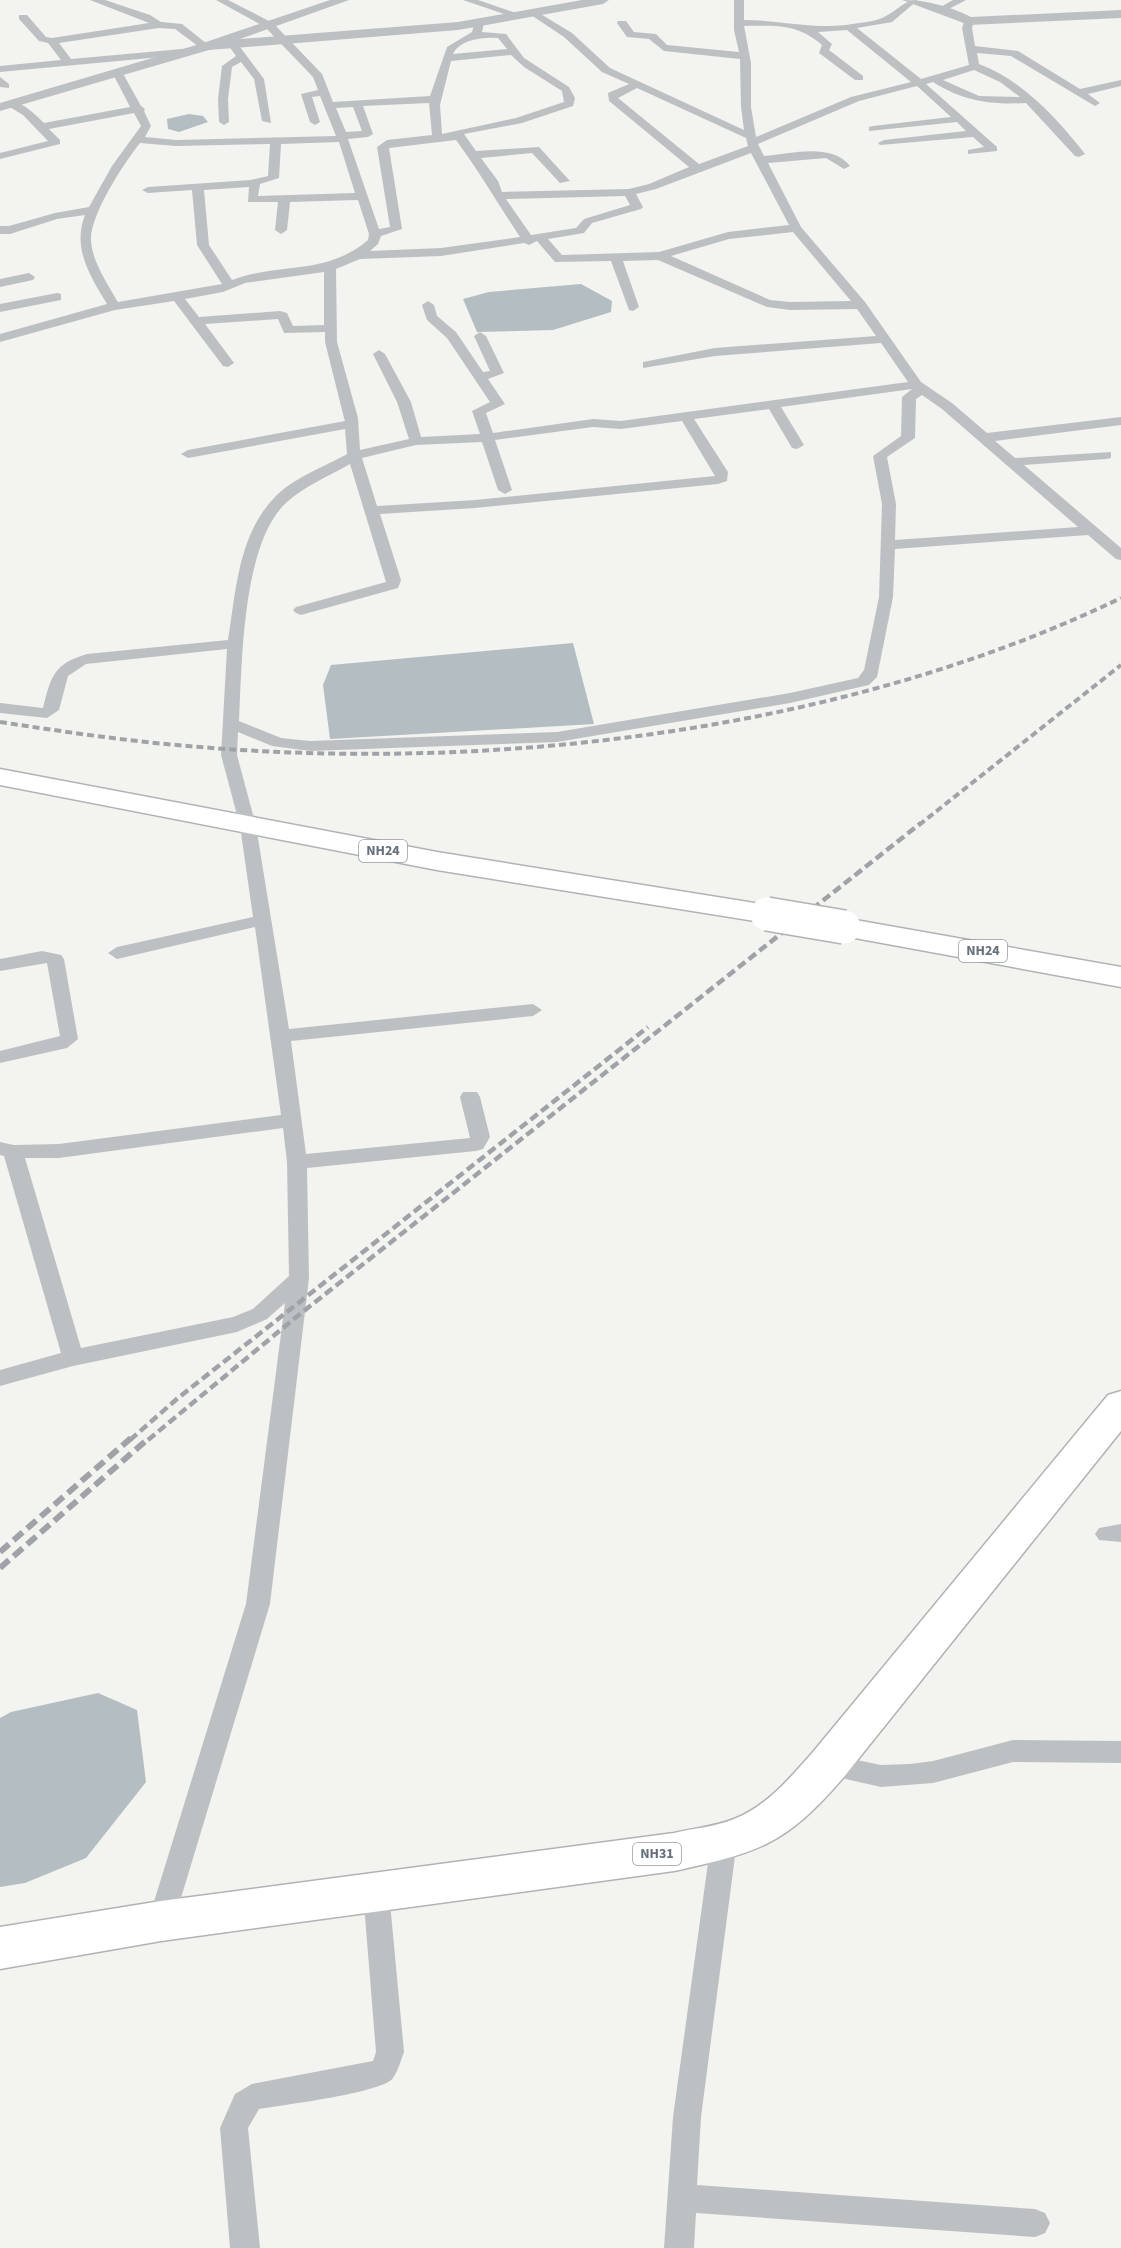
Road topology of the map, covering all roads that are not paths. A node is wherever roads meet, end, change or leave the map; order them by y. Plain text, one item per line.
1 (94, 0) edge
2 (220, 0) edge
3 (343, 0) edge
4 (468, 0) edge
5 (603, 0) edge
6 (739, 0) edge
7 (961, 0) edge
8 (915, 1) edge
9 (248, 2) dead end
10 (232, 6) junction
11 (942, 9) junction
12 (1121, 14) edge
13 (527, 15) junction
14 (23, 17) dead end
15 (969, 21) junction
16 (622, 22) dead end
17 (739, 22) junction
18 (479, 23) junction
19 (159, 25) junction
20 (269, 26) junction
21 (849, 27) junction
22 (808, 29) junction
23 (474, 36) junction
24 (52, 41) junction
25 (284, 42) junction
26 (233, 45) junction
27 (202, 48) junction
28 (971, 49) junction
29 (513, 52) junction
30 (745, 56) junction
31 (242, 57) junction
32 (447, 58) junction
33 (68, 63) junction
34 (974, 66) junction
35 (117, 72) junction
36 (1, 75) edge
37 (859, 78) dead end
38 (935, 79) junction
39 (918, 82) junction
40 (1121, 83) edge
41 (636, 85) junction
42 (1079, 93) junction
43 (328, 98) junction
44 (435, 99) junction
45 (1028, 100) junction
46 (1095, 103) dead end
47 (357, 104) junction
48 (6, 105) edge
49 (140, 109) junction
50 (959, 119) junction
51 (267, 121) dead end
52 (224, 122) dead end
53 (315, 122) dead end
54 (42, 127) junction
55 (873, 129) dead end
56 (975, 134) junction
57 (459, 136) junction
58 (343, 138) junction
59 (438, 138) junction
60 (140, 140) junction
61 (276, 142) junction
62 (752, 142) junction
63 (884, 143) dead end
64 (972, 152) dead end
65 (1079, 154) dead end
66 (473, 155) junction
67 (0, 156) edge
68 (760, 160) junction
69 (844, 166) dead end
70 (697, 168) junction
71 (564, 181) dead end
72 (253, 183) junction
73 (198, 189) junction
74 (148, 190) dead end
75 (630, 192) junction
76 (361, 196) junction
77 (498, 196) junction
78 (284, 200) junction
79 (95, 210) junction
80 (796, 228) junction
81 (0, 230) edge
82 (281, 230) dead end
83 (375, 234) junction
84 (535, 240) junction
85 (358, 255) junction
86 (615, 256) junction
87 (660, 256) junction
88 (330, 267) junction
89 (29, 277) dead end
90 (0, 282) edge
91 (229, 285) junction
92 (57, 297) dead end
93 (177, 297) junction
94 (428, 305) dead end
95 (861, 305) junction
96 (114, 306) junction
97 (633, 307) dead end
98 (0, 310) edge
99 (196, 321) junction
100 (331, 328) junction
101 (15, 333) junction
102 (480, 336) dead end
103 (0, 338) edge
104 (884, 339) junction
105 (379, 354) dead end
106 (228, 363) dead end
107 (648, 365) dead end
108 (481, 377) junction
109 (919, 387) junction
110 (772, 403) junction
111 (685, 415) junction
112 (1121, 421) edge
113 (351, 424) junction
114 (489, 437) junction
115 (983, 438) junction
116 (416, 441) junction
117 (797, 445) dead end
118 (188, 454) dead end
119 (1106, 455) dead end
120 (354, 456) junction
121 (1011, 462) junction
122 (505, 490) dead end
123 (374, 510) junction
124 (1090, 530) junction
125 (887, 545) junction
126 (1121, 556) edge
127 (301, 610) dead end
128 (235, 644) junction
129 (0, 708) edge
130 (230, 723) junction
131 (0, 777) edge
132 (248, 826) junction
133 (263, 920) junction
134 (117, 954) dead end
135 (0, 965) edge
136 (1121, 977) edge
137 (533, 1010) dead end
138 (281, 1036) junction
139 (0, 1057) edge
140 (470, 1097) dead end
141 (292, 1120) junction
142 (6, 1150) edge
143 (297, 1162) junction
144 (299, 1278) junction
145 (73, 1358) junction
146 (0, 1378) edge
147 (1121, 1405) edge
148 (1121, 1752) edge
149 (828, 1765) junction
150 (724, 1841) junction
151 (376, 1892) junction
152 (161, 1921) junction
153 (0, 1948) edge
154 (682, 2198) junction
155 (1035, 2223) dead end
156 (245, 2248) edge
157 (679, 2248) edge

1 - 19 street
2 - 10 street
3 - 20 street
4 - 13 street
5 - 13 street
6 - 17 street
7 - 11 street
8 - 11 street
8 - 21 street
9 - 10 street
10 - 20 street
11 - 15 street
12 - 15 street
13 - 18 street
13 - 41 street
14 - 24 street
15 - 28 street
16 - 30 street
17 - 22 street
17 - 30 street
18 - 23 street
18 - 25 street
19 - 24 street
19 - 27 street
20 - 25 street
20 - 27 street
21 - 22 street
21 - 39 street
22 - 37 street
23 - 29 street
23 - 32 street
24 - 33 street
25 - 26 street
25 - 43 street
26 - 27 street
26 - 31 street
27 - 33 street
27 - 35 street
28 - 34 street
28 - 42 street
29 - 32 street
29 - 57 street
30 - 62 street
31 - 51 street
31 - 52 street
32 - 44 street
33 - 36 street
34 - 38 street
34 - 45 street
35 - 48 street
35 - 49 street
38 - 39 street
38 - 45 street
39 - 50 street
39 - 62 street
40 - 42 street
41 - 62 street
41 - 70 street
42 - 46 street
43 - 47 street
43 - 53 street
43 - 58 street
44 - 47 street
44 - 59 street
45 - 65 street
47 - 58 street
48 - 54 street
49 - 54 street
49 - 60 street
50 - 55 street
50 - 56 street
54 - 67 street
56 - 63 street
56 - 64 street
57 - 59 street
57 - 66 street
58 - 61 street
58 - 76 street
59 - 83 street
60 - 61 street
60 - 79 street
61 - 72 street
62 - 68 street
62 - 70 street
66 - 71 street
66 - 77 street
68 - 69 street
68 - 80 street
70 - 75 street
72 - 73 street
72 - 78 street
73 - 74 street
73 - 91 street
75 - 77 street
75 - 84 street
76 - 78 street
76 - 83 street
77 - 84 street
78 - 82 street
79 - 81 street
79 - 96 street
80 - 87 street
80 - 95 street
83 - 85 street
84 - 85 street
84 - 86 street
85 - 88 street
86 - 87 street
86 - 97 street
87 - 95 street
88 - 91 street
88 - 100 street
89 - 90 street
91 - 93 street
92 - 98 street
93 - 96 street
93 - 99 street
94 - 108 street
95 - 104 street
96 - 101 street
98 - 101 street
99 - 100 street
99 - 106 street
100 - 113 street
101 - 103 street
102 - 108 street
104 - 107 street
104 - 109 street
105 - 116 street
108 - 114 street
109 - 110 street
109 - 115 street
109 - 125 street
110 - 111 street
110 - 117 street
111 - 114 street
111 - 123 street
112 - 115 street
113 - 118 street
113 - 120 street
114 - 116 street
114 - 122 street
115 - 121 street
116 - 120 street
119 - 121 street
120 - 123 street
120 - 128 street
121 - 124 street
123 - 127 street
124 - 125 street
124 - 126 street
125 - 130 street
128 - 129 street
128 - 130 street
130 - 132 street
131 - 132 highway, NH24
132 - 133 street
132 - 136 highway, NH24, bridge
133 - 134 street
133 - 138 street
135 - 139 street
137 - 138 street
138 - 141 street
140 - 143 street
141 - 142 street
141 - 143 street
142 - 145 street
143 - 144 street
144 - 145 street
144 - 152 street
145 - 146 street
147 - 149 highway, NH31
148 - 149 street
149 - 150 highway, NH31
150 - 151 highway, NH31
150 - 154 street
151 - 152 highway, NH31
151 - 156 street
152 - 153 highway, NH31
154 - 155 street
154 - 157 street

